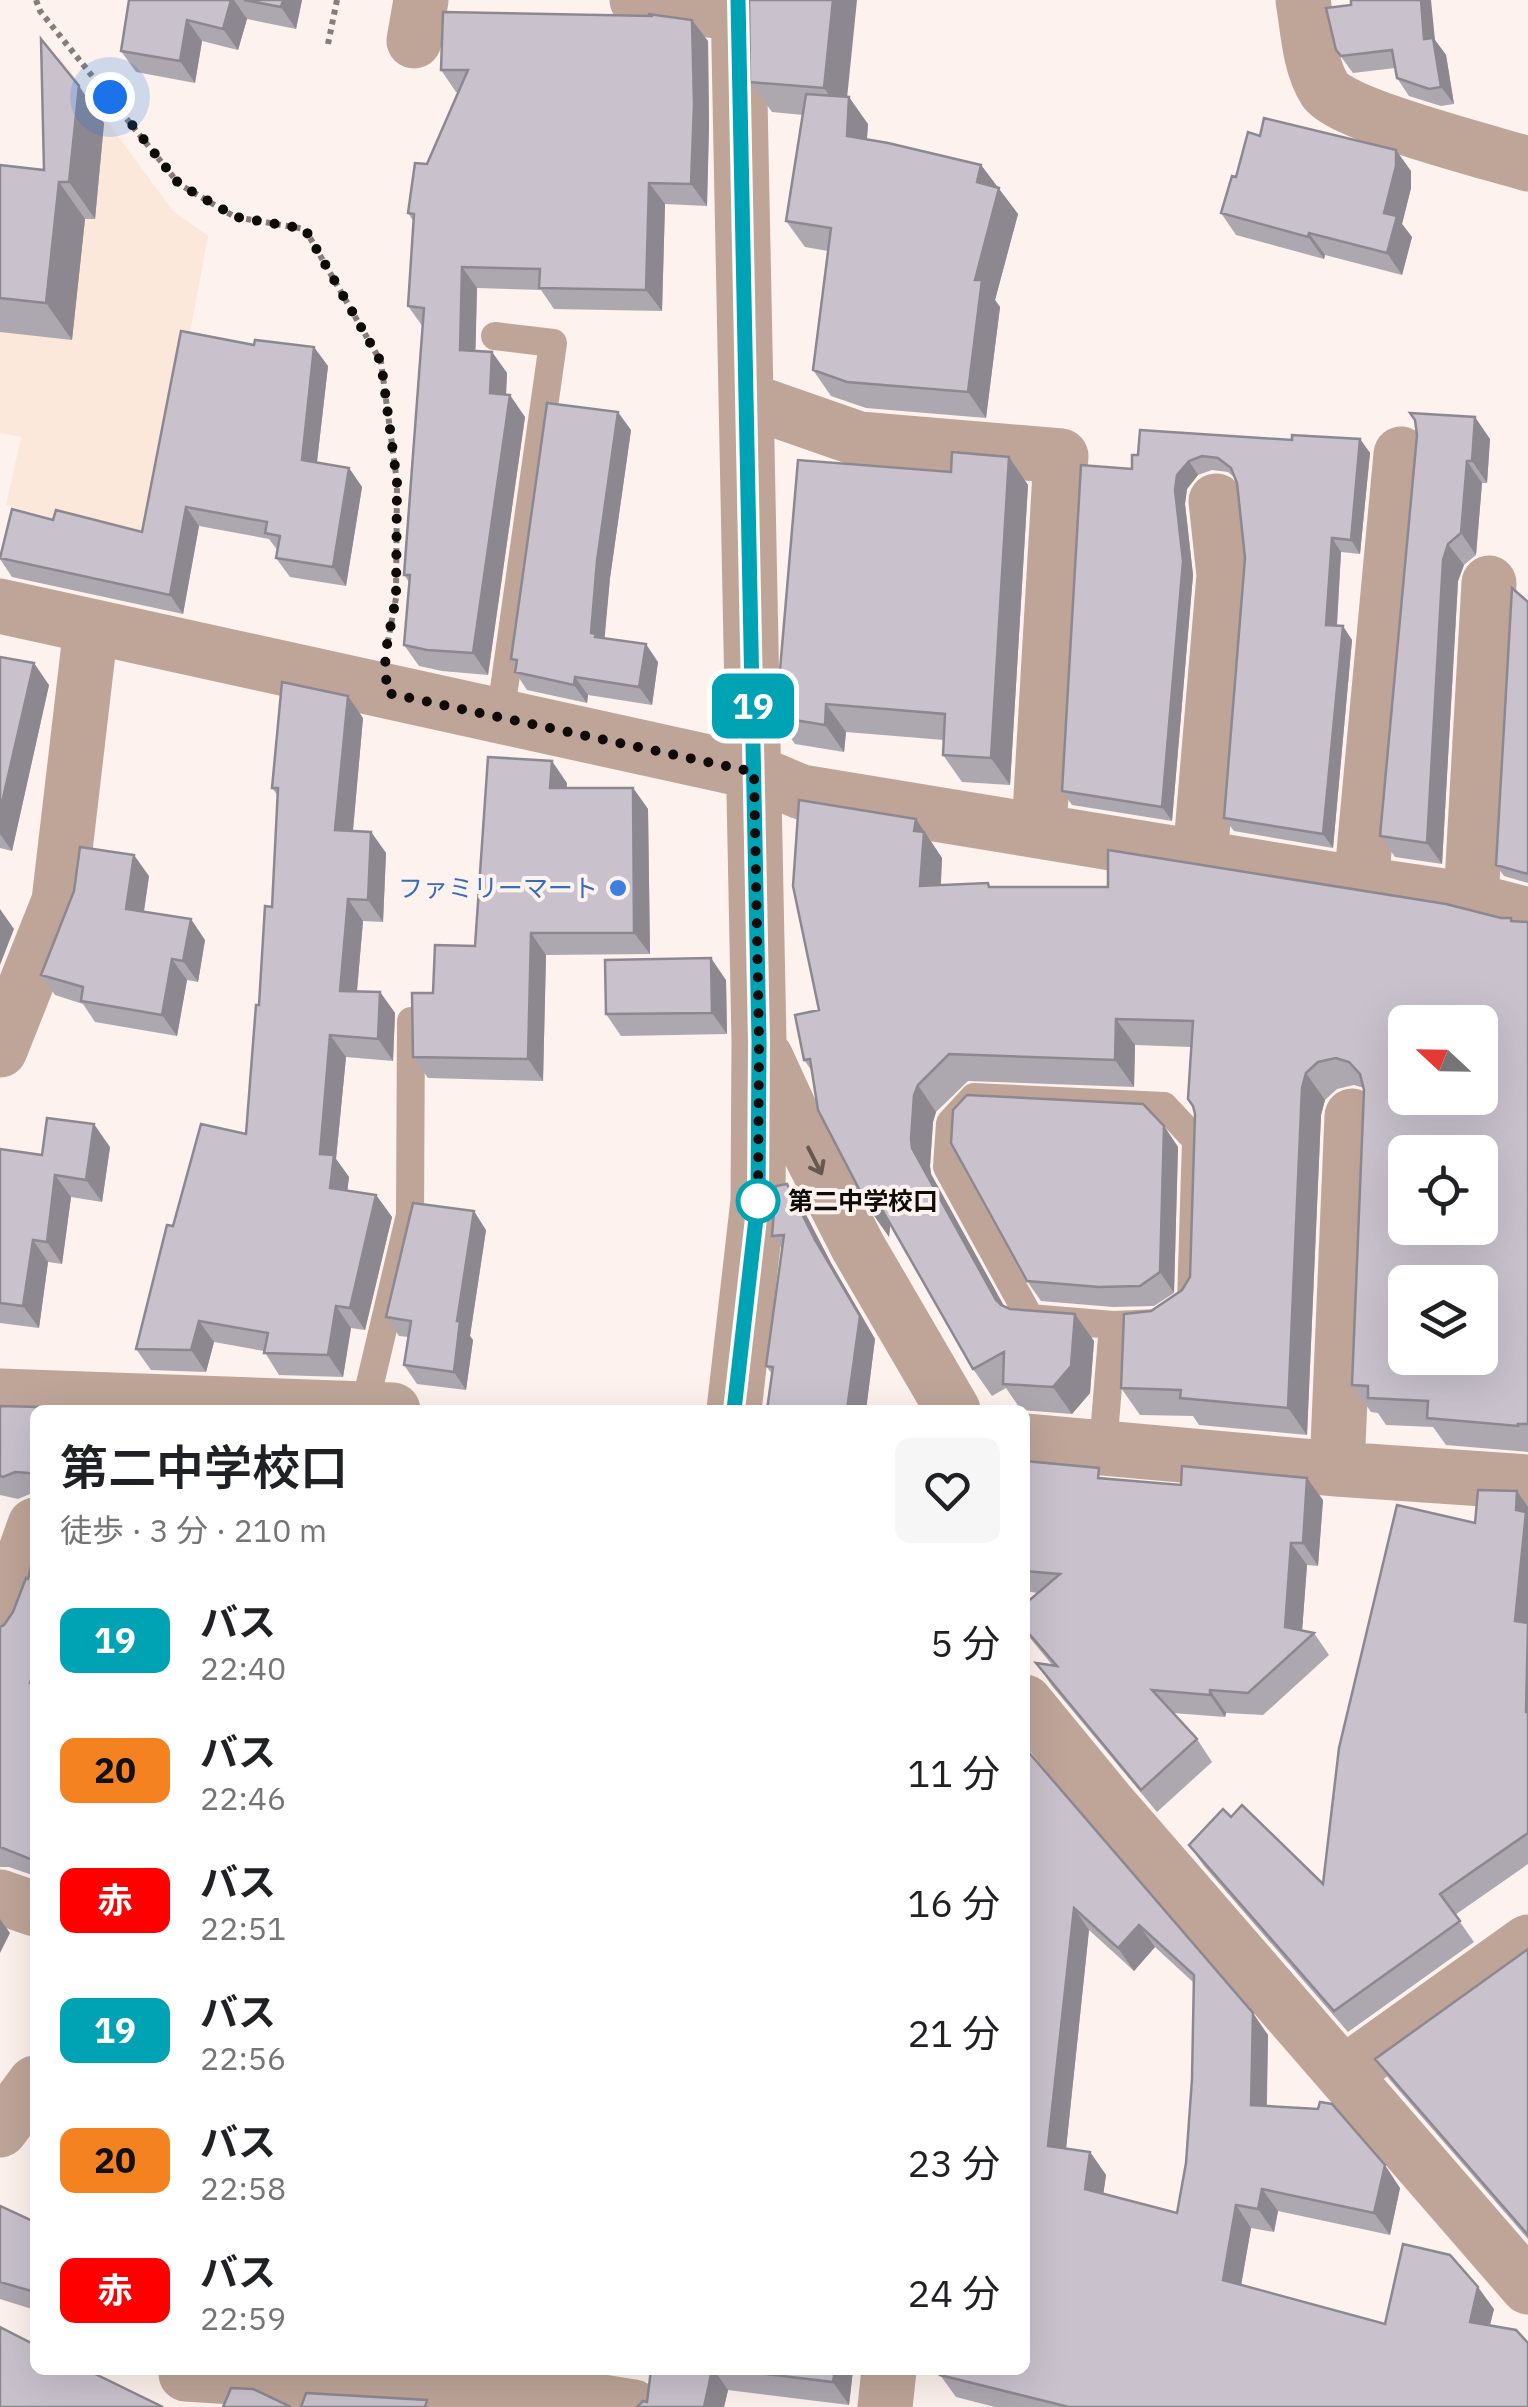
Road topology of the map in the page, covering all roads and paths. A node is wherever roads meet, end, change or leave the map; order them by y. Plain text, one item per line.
1 (36, 0) edge
2 (338, 0) edge
3 (637, 0) edge
4 (1303, 0) edge
5 (738, 7) edge
6 (328, 44) dead end
7 (1528, 164) edge
8 (495, 336) dead end
9 (747, 400) junction
10 (1401, 454) dead end
11 (1216, 501) dead end
12 (1489, 583) dead end
13 (0, 606) edge
14 (91, 627) junction
15 (387, 693) junction
16 (500, 717) junction
17 (754, 772) junction
18 (1038, 830) junction
19 (1200, 857) junction
20 (1361, 884) junction
21 (1471, 900) junction
22 (1528, 915) edge
23 (411, 1020) edge
24 (759, 1041) junction
25 (0, 1050) edge
26 (1352, 1116) dead end
27 (1113, 1325) junction
28 (0, 1396) edge
29 (78, 1404) edge
30 (135, 1405) edge
31 (365, 1405) edge
32 (735, 1405) edge
33 (950, 1405) edge
34 (1030, 1440) edge
35 (1102, 1447) junction
36 (1337, 1468) junction
37 (1528, 1482) edge
38 (30, 1539) edge
39 (0, 1625) edge
40 (30, 1634) edge
41 (1030, 1708) edge
42 (0, 1897) edge
43 (30, 1908) edge
44 (1528, 1942) edge
45 (1343, 2074) junction
46 (1528, 2287) edge
47 (888, 2375) edge
48 (217, 2386) edge
49 (596, 2396) edge
50 (885, 2407) edge

1 - 15 path
2 - 6 path
3 - 5 street
4 - 7 street
5 - 9 street
8 - 16 lane
9 - 17 street
9 - 18 street
10 - 20 street
11 - 19 street
12 - 21 street
13 - 14 street
14 - 15 street
14 - 25 street
15 - 16 street
16 - 17 street
17 - 18 street
17 - 24 street
18 - 19 street
19 - 20 street
20 - 21 street
21 - 22 street
23 - 31 lane
24 - 32 street
24 -> 33 street
26 - 36 street
27 - 27 lane
27 - 35 lane
28 - 29 street
29 - 30 street
34 - 35 street
35 - 36 street
36 - 37 street
38 - 39 street
39 - 40 street
41 - 45 street
42 - 43 street
44 - 45 street
45 - 46 street
47 - 50 street
48 - 49 street

